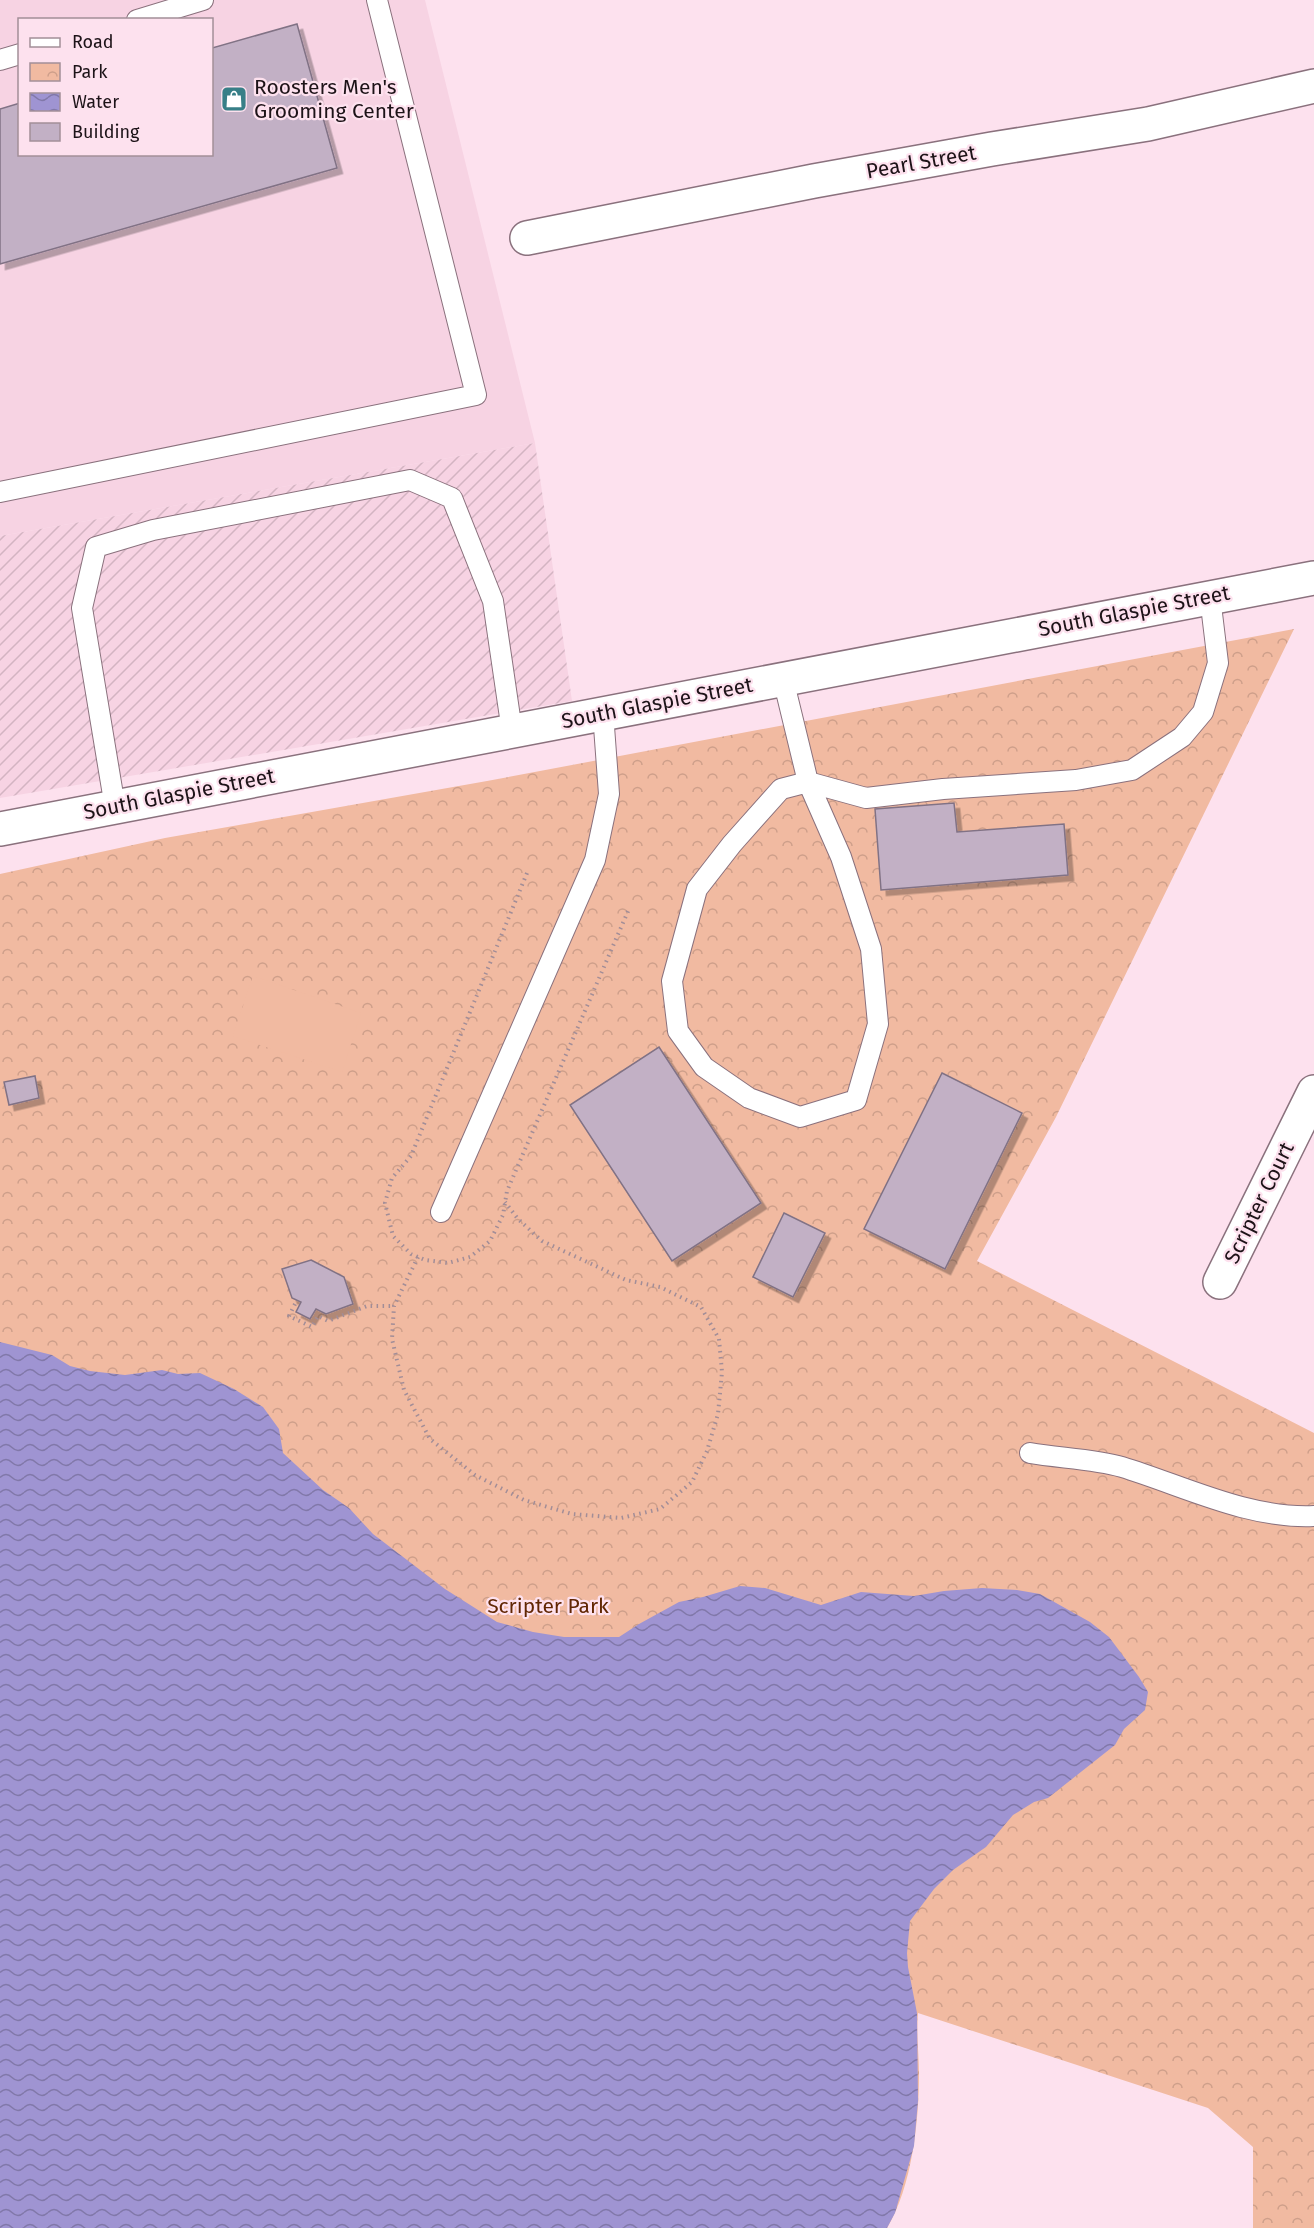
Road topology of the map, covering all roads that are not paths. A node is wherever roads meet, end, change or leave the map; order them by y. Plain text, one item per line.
1 (203, 0) edge
2 (377, 0) edge
3 (144, 18) edge
4 (18, 55) edge
5 (0, 60) edge
6 (1314, 86) edge
7 (527, 238) dead end
8 (0, 492) edge
9 (1314, 578) edge
10 (1210, 597) junction
11 (783, 679) junction
12 (603, 713) junction
13 (512, 731) junction
14 (808, 783) junction
15 (115, 807) junction
16 (0, 829) edge
17 (1314, 1092) edge
18 (441, 1212) dead end
19 (1220, 1282) dead end
20 (1030, 1453) dead end
21 (1314, 1516) edge

1 - 3 lane
2 - 8 lane
4 - 5 lane
6 - 7 street, Pearl Street
9 - 10 street, South Glaspie Street
10 - 11 street, South Glaspie Street
10 - 14 lane
11 - 12 street, South Glaspie Street
11 - 14 lane
12 - 13 street, South Glaspie Street
12 - 18 lane
13 - 15 street, South Glaspie Street
13 - 15 lane
14 - 14 lane
15 - 16 street, South Glaspie Street
17 - 19 street, Scripter Court
20 - 21 lane

